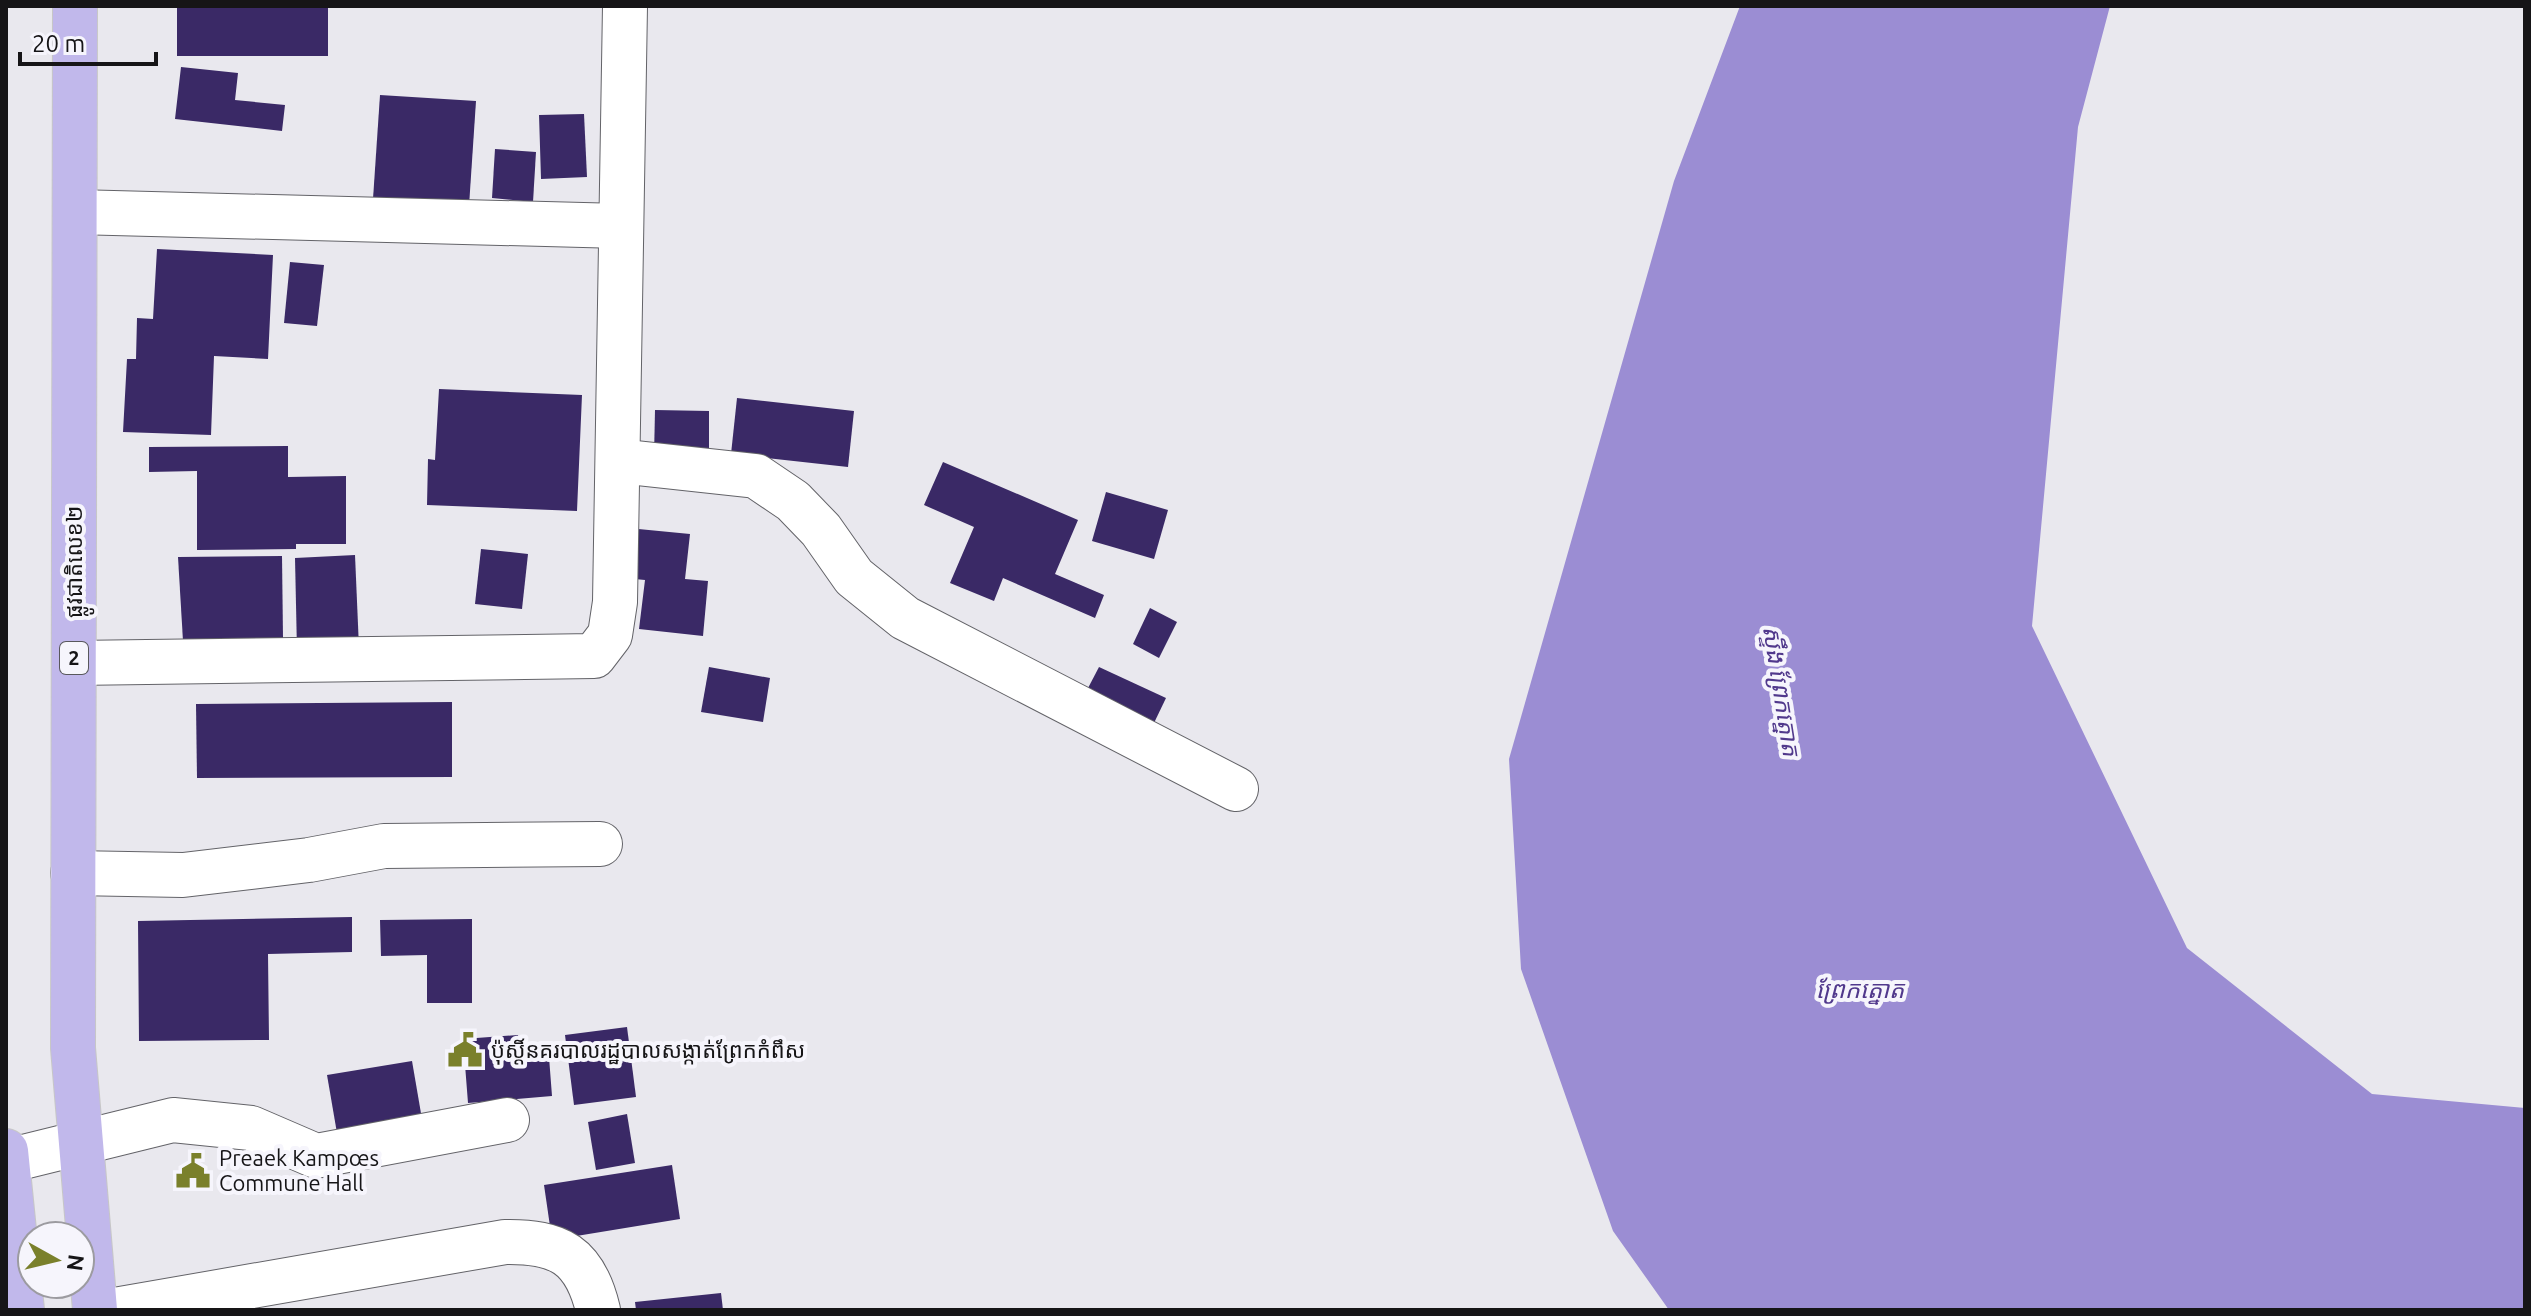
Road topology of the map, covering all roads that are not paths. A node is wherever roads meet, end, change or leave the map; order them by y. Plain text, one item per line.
1 (75, 6) edge
2 (625, 6) edge
3 (75, 212) junction
4 (621, 226) junction
5 (618, 461) junction
6 (74, 663) junction
7 (1236, 789) dead end
8 (600, 844) dead end
9 (73, 873) junction
10 (507, 1120) dead end
11 (81, 1143) junction
12 (6, 1151) edge
13 (7, 1161) edge
14 (22, 1310) edge
15 (95, 1310) edge
16 (115, 1310) edge
17 (598, 1310) edge

1 - 3 highway, ផ្លូវជាតិលេខ២ / 2
2 - 4 street
3 - 4 street
3 - 6 highway, ផ្លូវជាតិលេខ២ / 2
4 - 5 street
5 - 6 street
5 - 7 street
6 - 9 highway, ផ្លូវជាតិលេខ២ / 2
8 - 9 street
9 - 11 highway, ផ្លូវជាតិលេខ២ / 2
10 - 11 street
11 - 13 street
11 - 15 highway, ផ្លូវជាតិលេខ២ / 2
12 - 13 highway
13 - 14 highway
16 - 17 street

